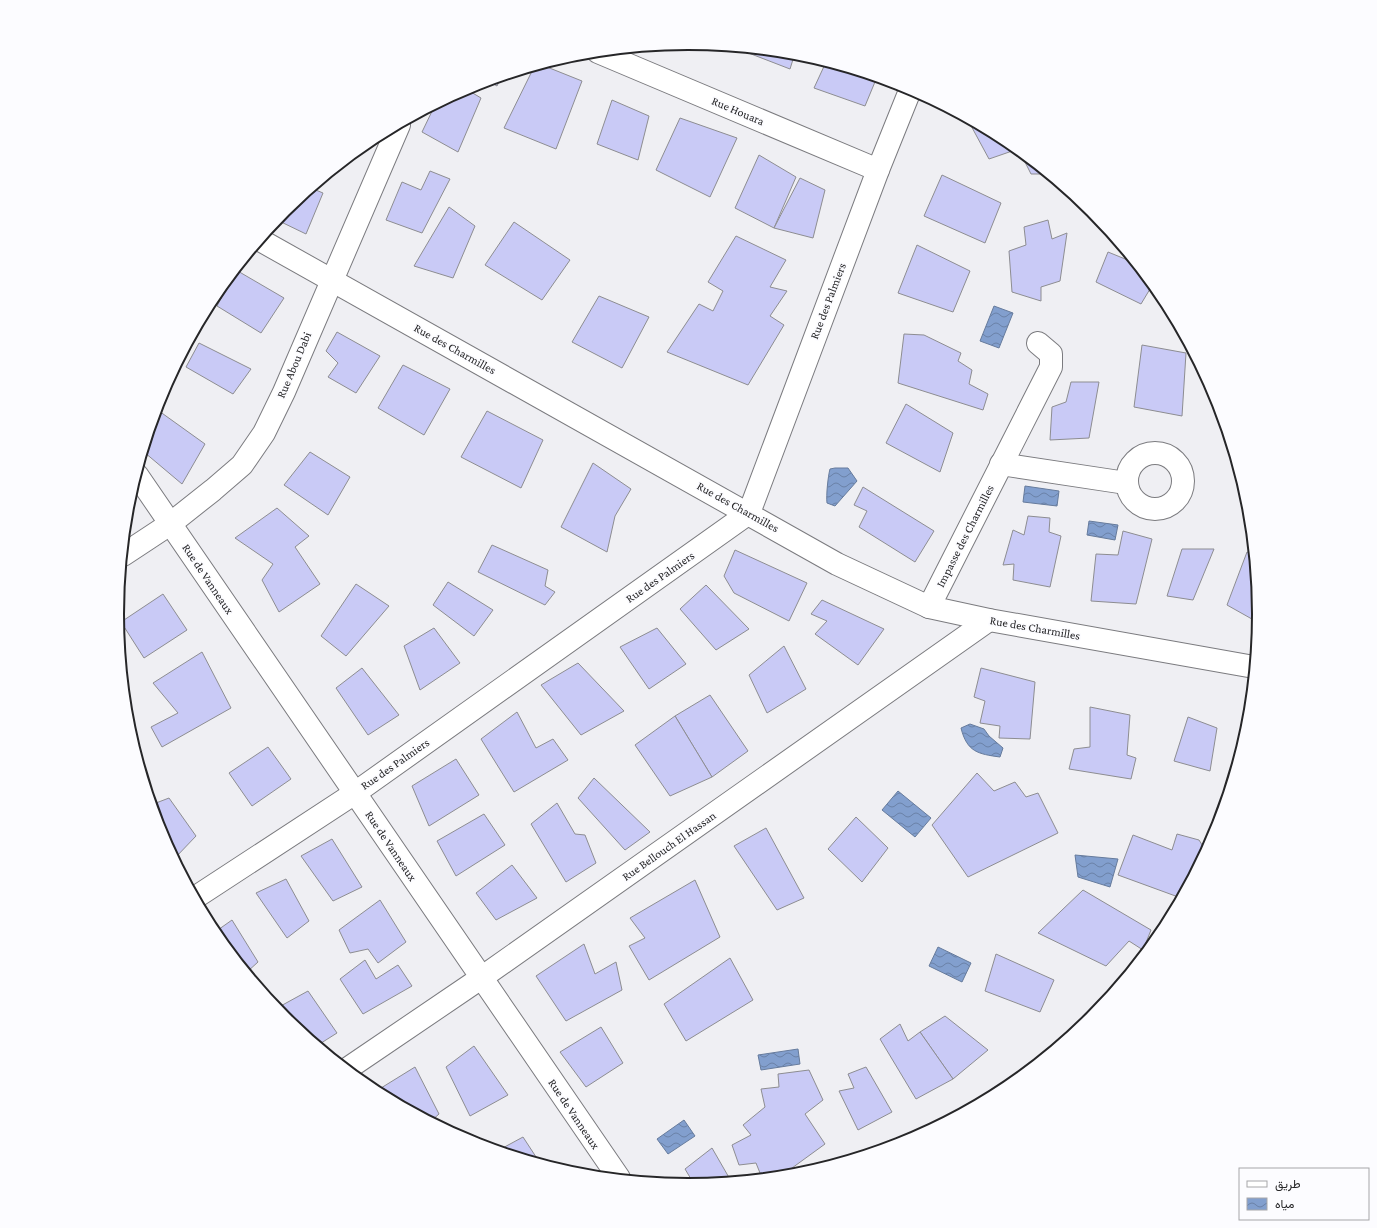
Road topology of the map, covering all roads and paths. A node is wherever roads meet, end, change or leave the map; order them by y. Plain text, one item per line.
1 (608, 56) edge
2 (908, 95) edge
3 (394, 133) edge
4 (878, 170) junction
5 (264, 242) edge
6 (332, 281) junction
7 (1038, 343) dead end
8 (1002, 464) junction
9 (141, 481) edge
10 (1126, 483) dead end
11 (749, 513) junction
12 (170, 524) junction
13 (128, 552) edge
14 (929, 607) junction
15 (989, 620) junction
16 (1250, 666) edge
17 (355, 793) junction
18 (199, 895) edge
19 (481, 978) junction
20 (352, 1066) edge
21 (616, 1173) edge

1 - 4 street, Rue Houara
2 - 4 street, Rue des Palmiers
3 - 6 street, Rue Abou Dabi
4 - 11 street, Rue des Palmiers
5 - 6 street, Rue des Charmilles
6 - 11 street, Rue des Charmilles
6 - 12 street, Rue Abou Dabi
7 - 8 street, Impasse des Charmilles
8 - 10 street
8 - 14 street, Impasse des Charmilles
9 - 12 street, Rue de Vanneaux
11 - 14 street, Rue des Charmilles
11 - 17 street, Rue des Palmiers
12 - 13 street, Rue Abou Dabi
12 - 17 street, Rue de Vanneaux
14 - 15 street, Rue des Charmilles
15 - 16 street, Rue des Charmilles
15 - 19 street, Rue Bellouch El Hassan
17 - 18 street, Rue des Palmiers
17 - 19 street, Rue de Vanneaux
19 - 20 street, Rue Bellouch El Hassan
19 - 21 street, Rue de Vanneaux

